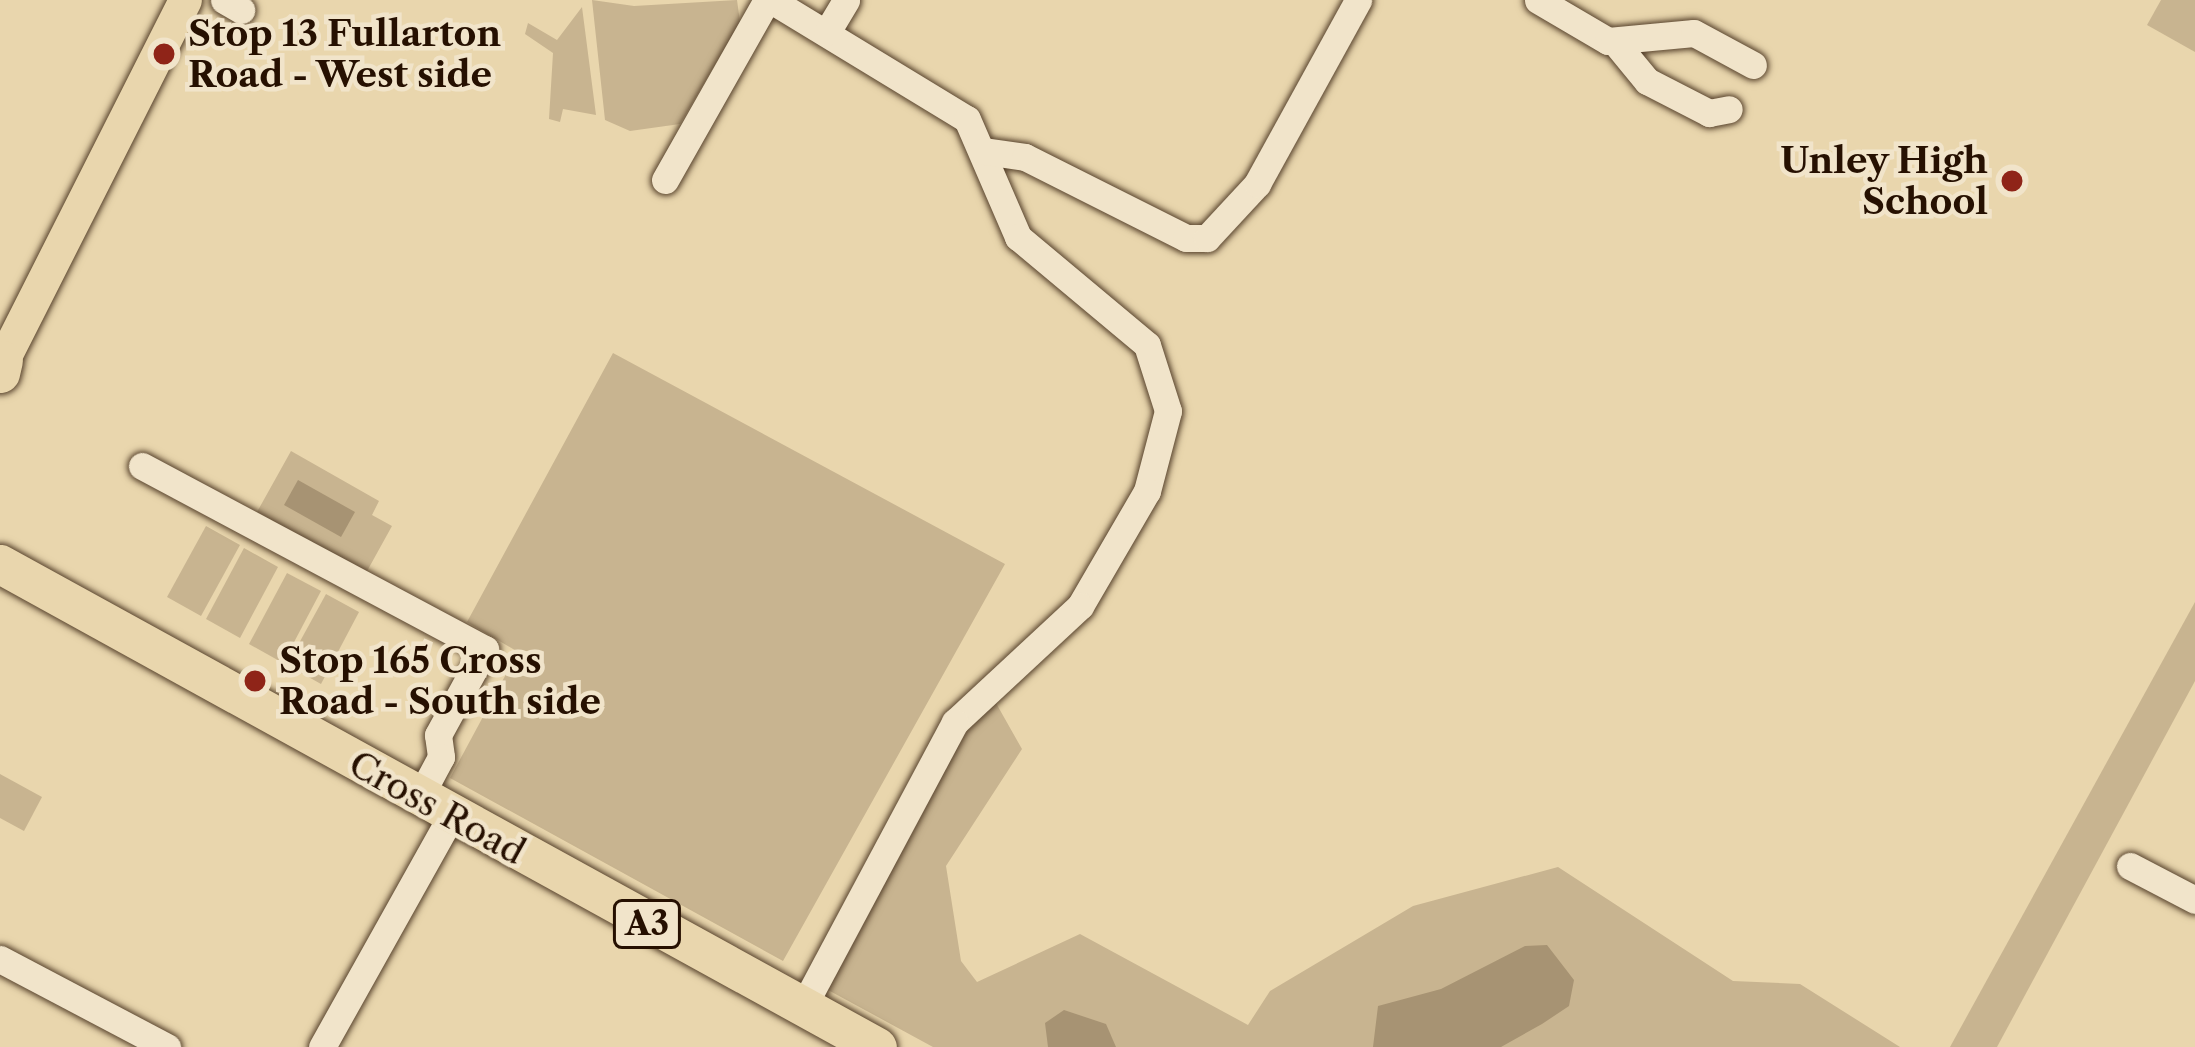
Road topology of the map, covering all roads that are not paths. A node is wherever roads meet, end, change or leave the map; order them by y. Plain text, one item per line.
1 (185, 0) edge
2 (769, 0) edge
3 (846, 0) edge
4 (1358, 0) edge
5 (1538, 0) edge
6 (827, 32) junction
7 (1614, 41) junction
8 (1753, 64) dead end
9 (1730, 109) dead end
10 (984, 151) junction
11 (665, 180) dead end
12 (2, 358) edge
13 (142, 466) dead end
14 (0, 539) edge
15 (0, 564) edge
16 (147, 640) junction
17 (434, 809) junction
18 (2130, 866) dead end
19 (2195, 900) edge
20 (0, 958) edge
21 (803, 1007) junction
22 (859, 1043) edge
23 (167, 1047) edge
24 (322, 1047) edge

1 - 12 main road
2 - 6 street
2 - 11 street
3 - 6 street
4 - 10 street
5 - 7 street
6 - 10 street
7 - 8 street
7 - 9 street
10 - 21 street
13 - 17 street
14 - 16 highway
15 - 16 highway, Cross Road / A3
16 - 17 highway, Cross Road / A3
17 - 21 highway, Cross Road / A3
17 - 24 street
18 - 19 street
20 - 23 street
21 - 22 highway, Cross Road / A3

